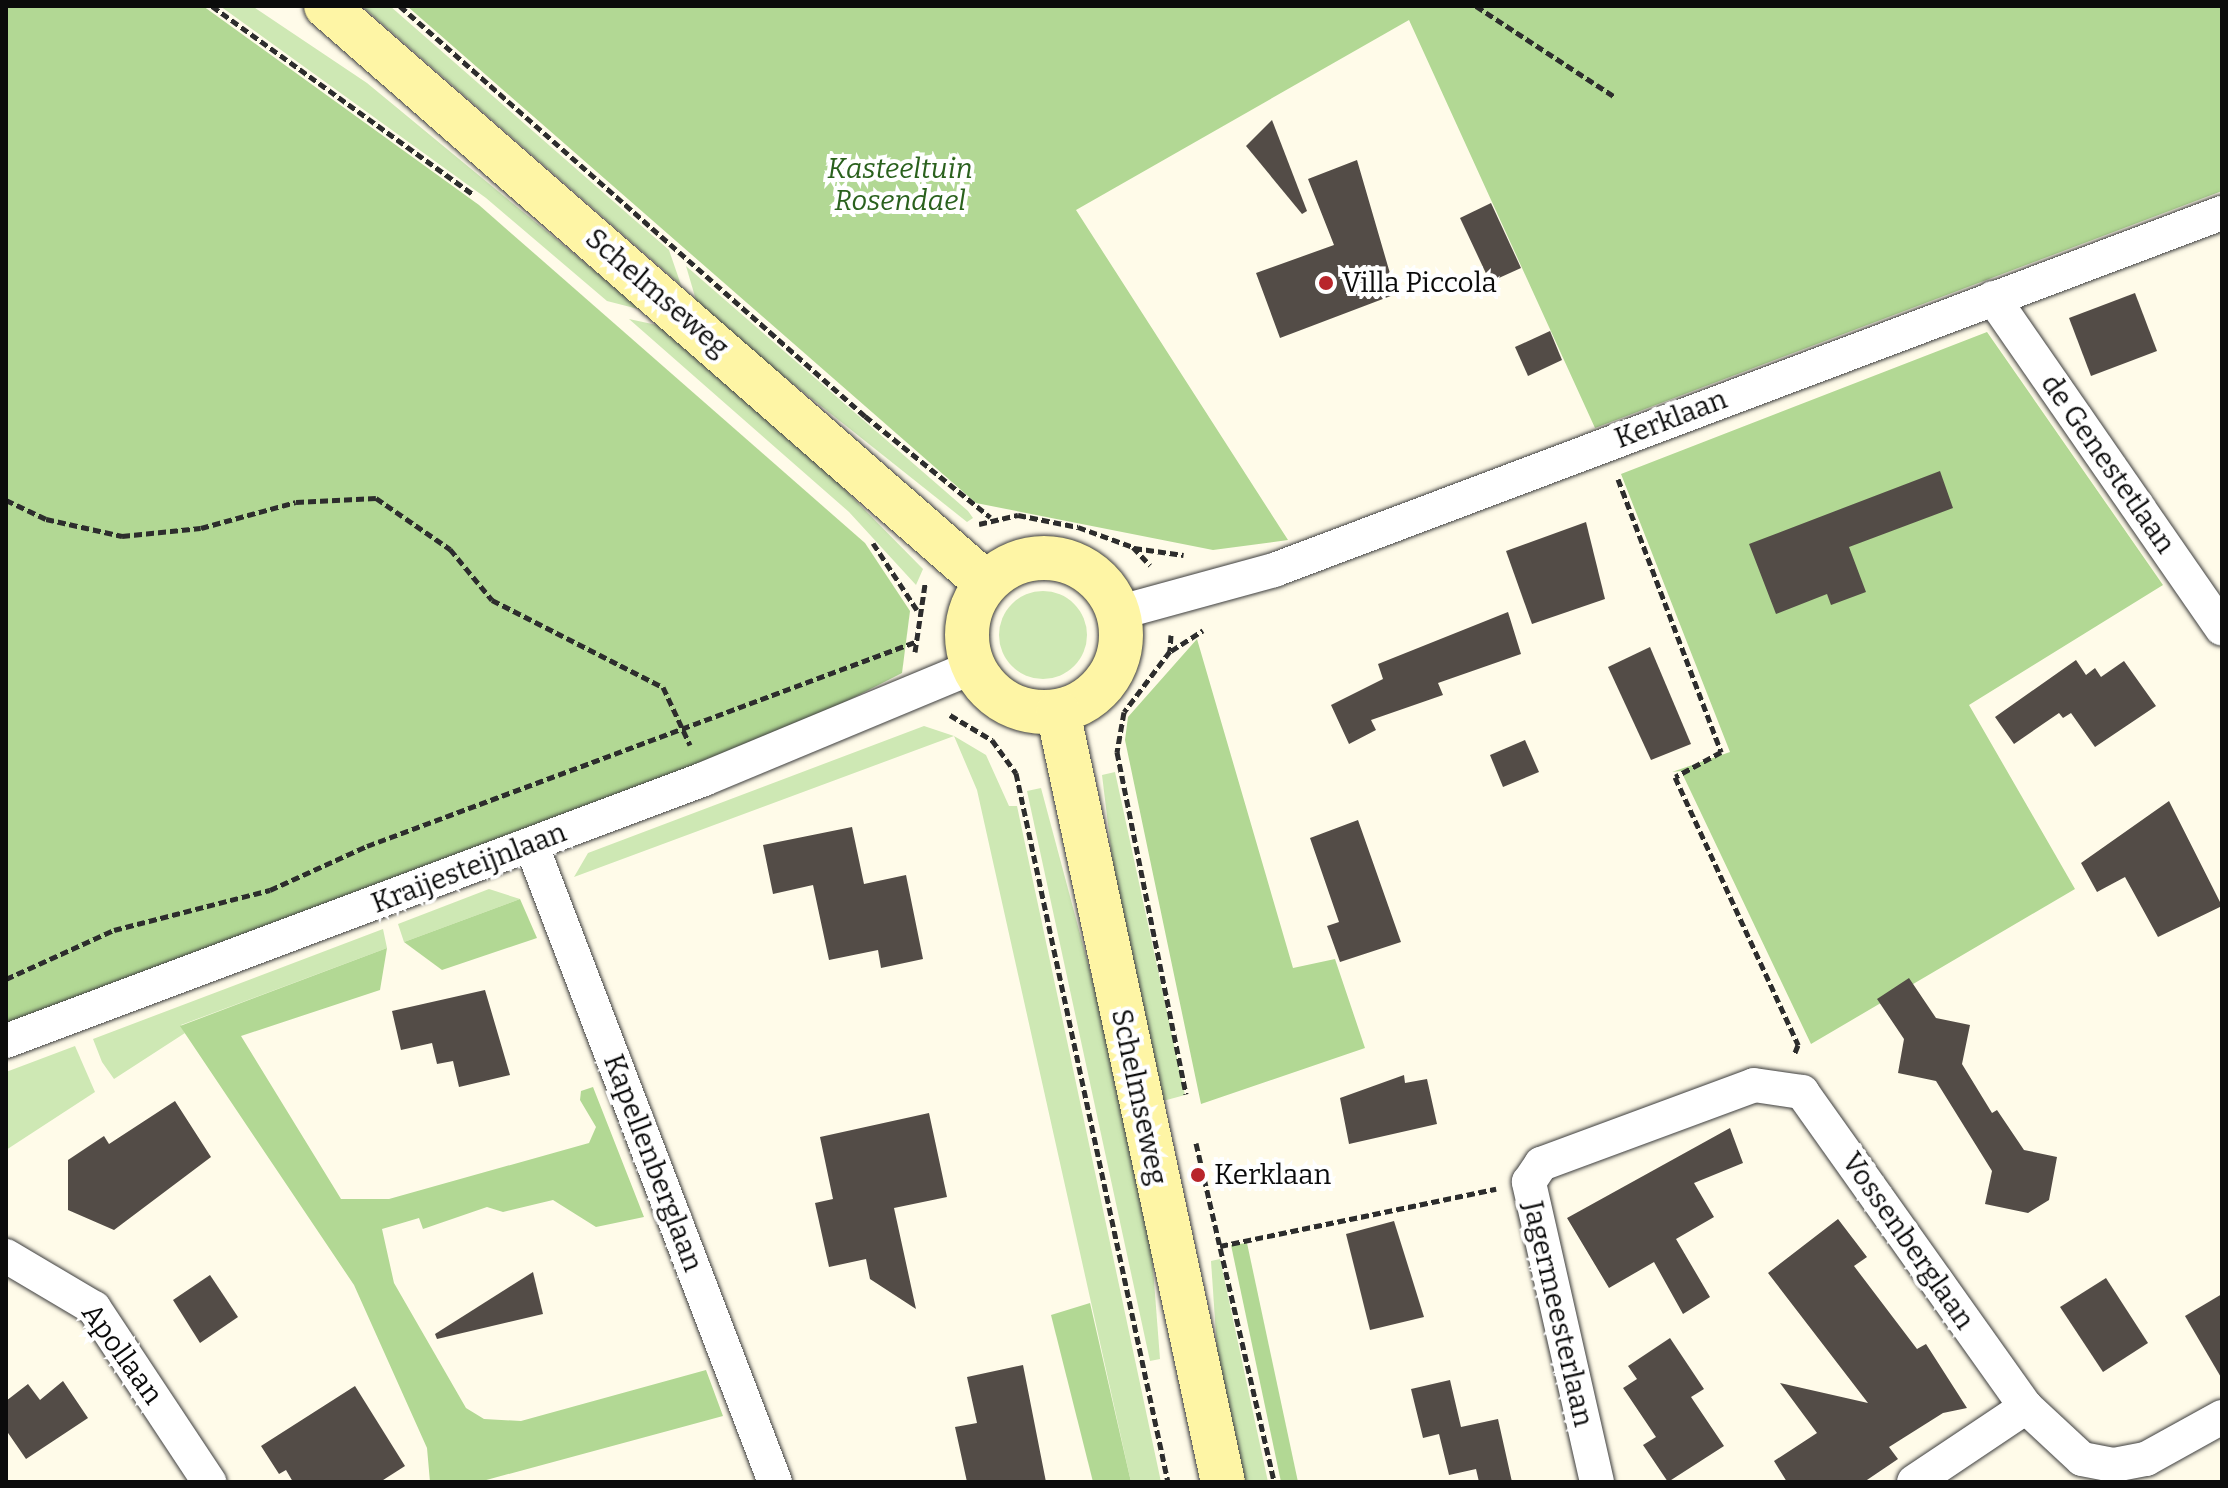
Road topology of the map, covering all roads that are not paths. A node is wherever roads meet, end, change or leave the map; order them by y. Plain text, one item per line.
1 (326, 6) edge
2 (2222, 213) edge
3 (1993, 298) junction
4 (986, 583) junction
5 (1117, 613) junction
6 (2222, 629) edge
7 (973, 667) junction
8 (1058, 712) junction
9 (531, 844) junction
10 (6, 1041) edge
11 (1782, 1085) joint
12 (6, 1256) edge
13 (2026, 1407) junction
14 (2222, 1417) edge
15 (2152, 1470) edge
16 (209, 1482) edge
17 (775, 1482) edge
18 (1223, 1482) edge
19 (1597, 1482) edge
20 (1914, 1482) edge

1 - 4 main road, Schelmseweg
2 - 3 street, Kerklaan
3 - 5 street, Kerklaan
3 - 6 street, de Genestetlaan
4 - 5 main road
4 - 7 main road
5 - 8 main road
7 - 8 main road
7 - 9 street, Kraijesteijnlaan
8 - 18 main road, Schelmseweg
9 - 10 street, Kraijesteijnlaan
9 - 17 street, Kapellenberglaan
11 - 13 street, Vossenberglaan
11 - 19 street, Jagermeesterlaan
12 - 16 street, Apollaan
13 - 15 street, Vossenberglaan
13 - 20 street
14 - 15 street

